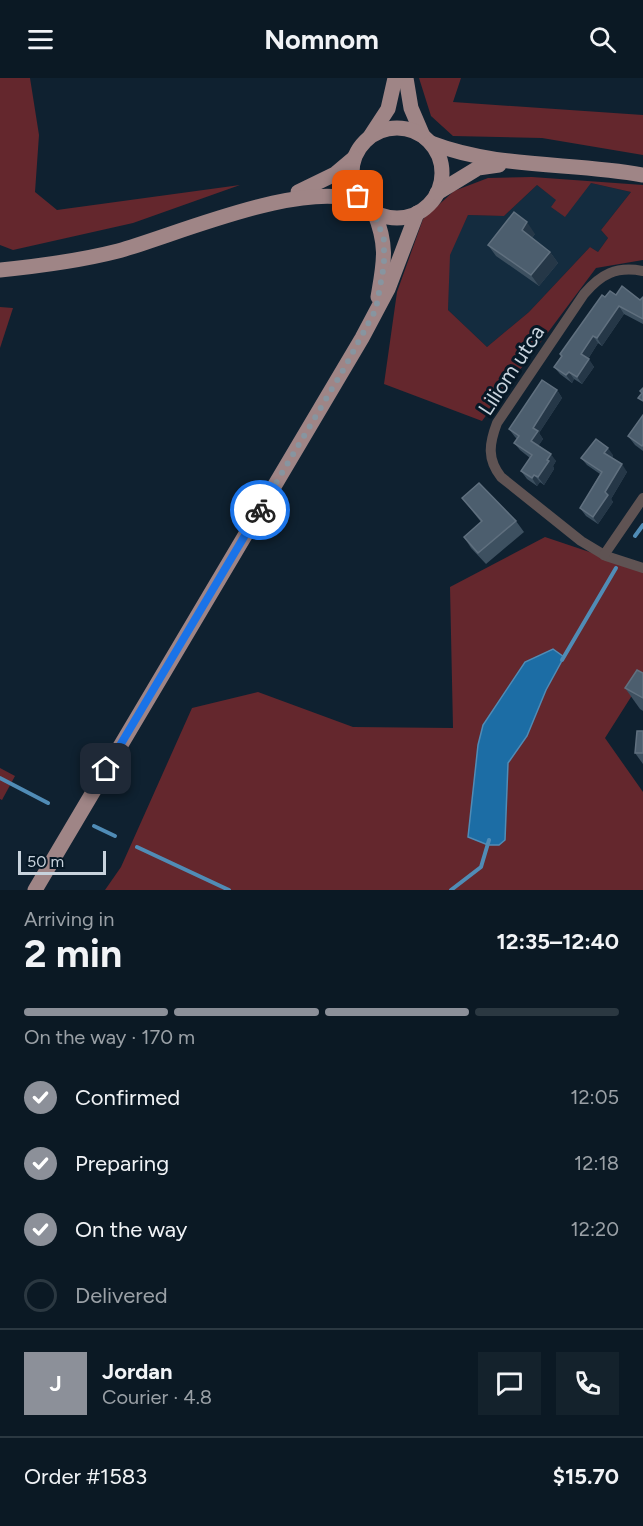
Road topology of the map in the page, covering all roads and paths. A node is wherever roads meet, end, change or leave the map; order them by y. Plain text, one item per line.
1 (395, 78) edge
2 (406, 78) edge
3 (370, 136) junction
4 (427, 140) junction
5 (354, 158) junction
6 (517, 163) junction
7 (643, 175) edge
8 (437, 193) junction
9 (276, 202) junction
10 (368, 207) junction
11 (417, 213) junction
12 (0, 270) edge
13 (643, 271) edge
14 (376, 309) junction
15 (643, 498) edge
16 (604, 555) junction
17 (643, 567) edge
18 (35, 890) edge

1 - 3 main road
2 - 4 main road
3 - 4 main road
3 - 5 main road
4 - 6 main road
4 - 8 main road
5 - 9 main road
5 - 10 main road
6 - 7 main road
6 - 8 main road
8 - 11 main road
9 - 10 main road
9 - 12 main road
10 - 11 main road
10 - 14 main road
11 - 14 main road
13 - 16 street, Liliom utca
14 - 18 main road
15 - 16 street
16 - 17 street, Liliom utca

